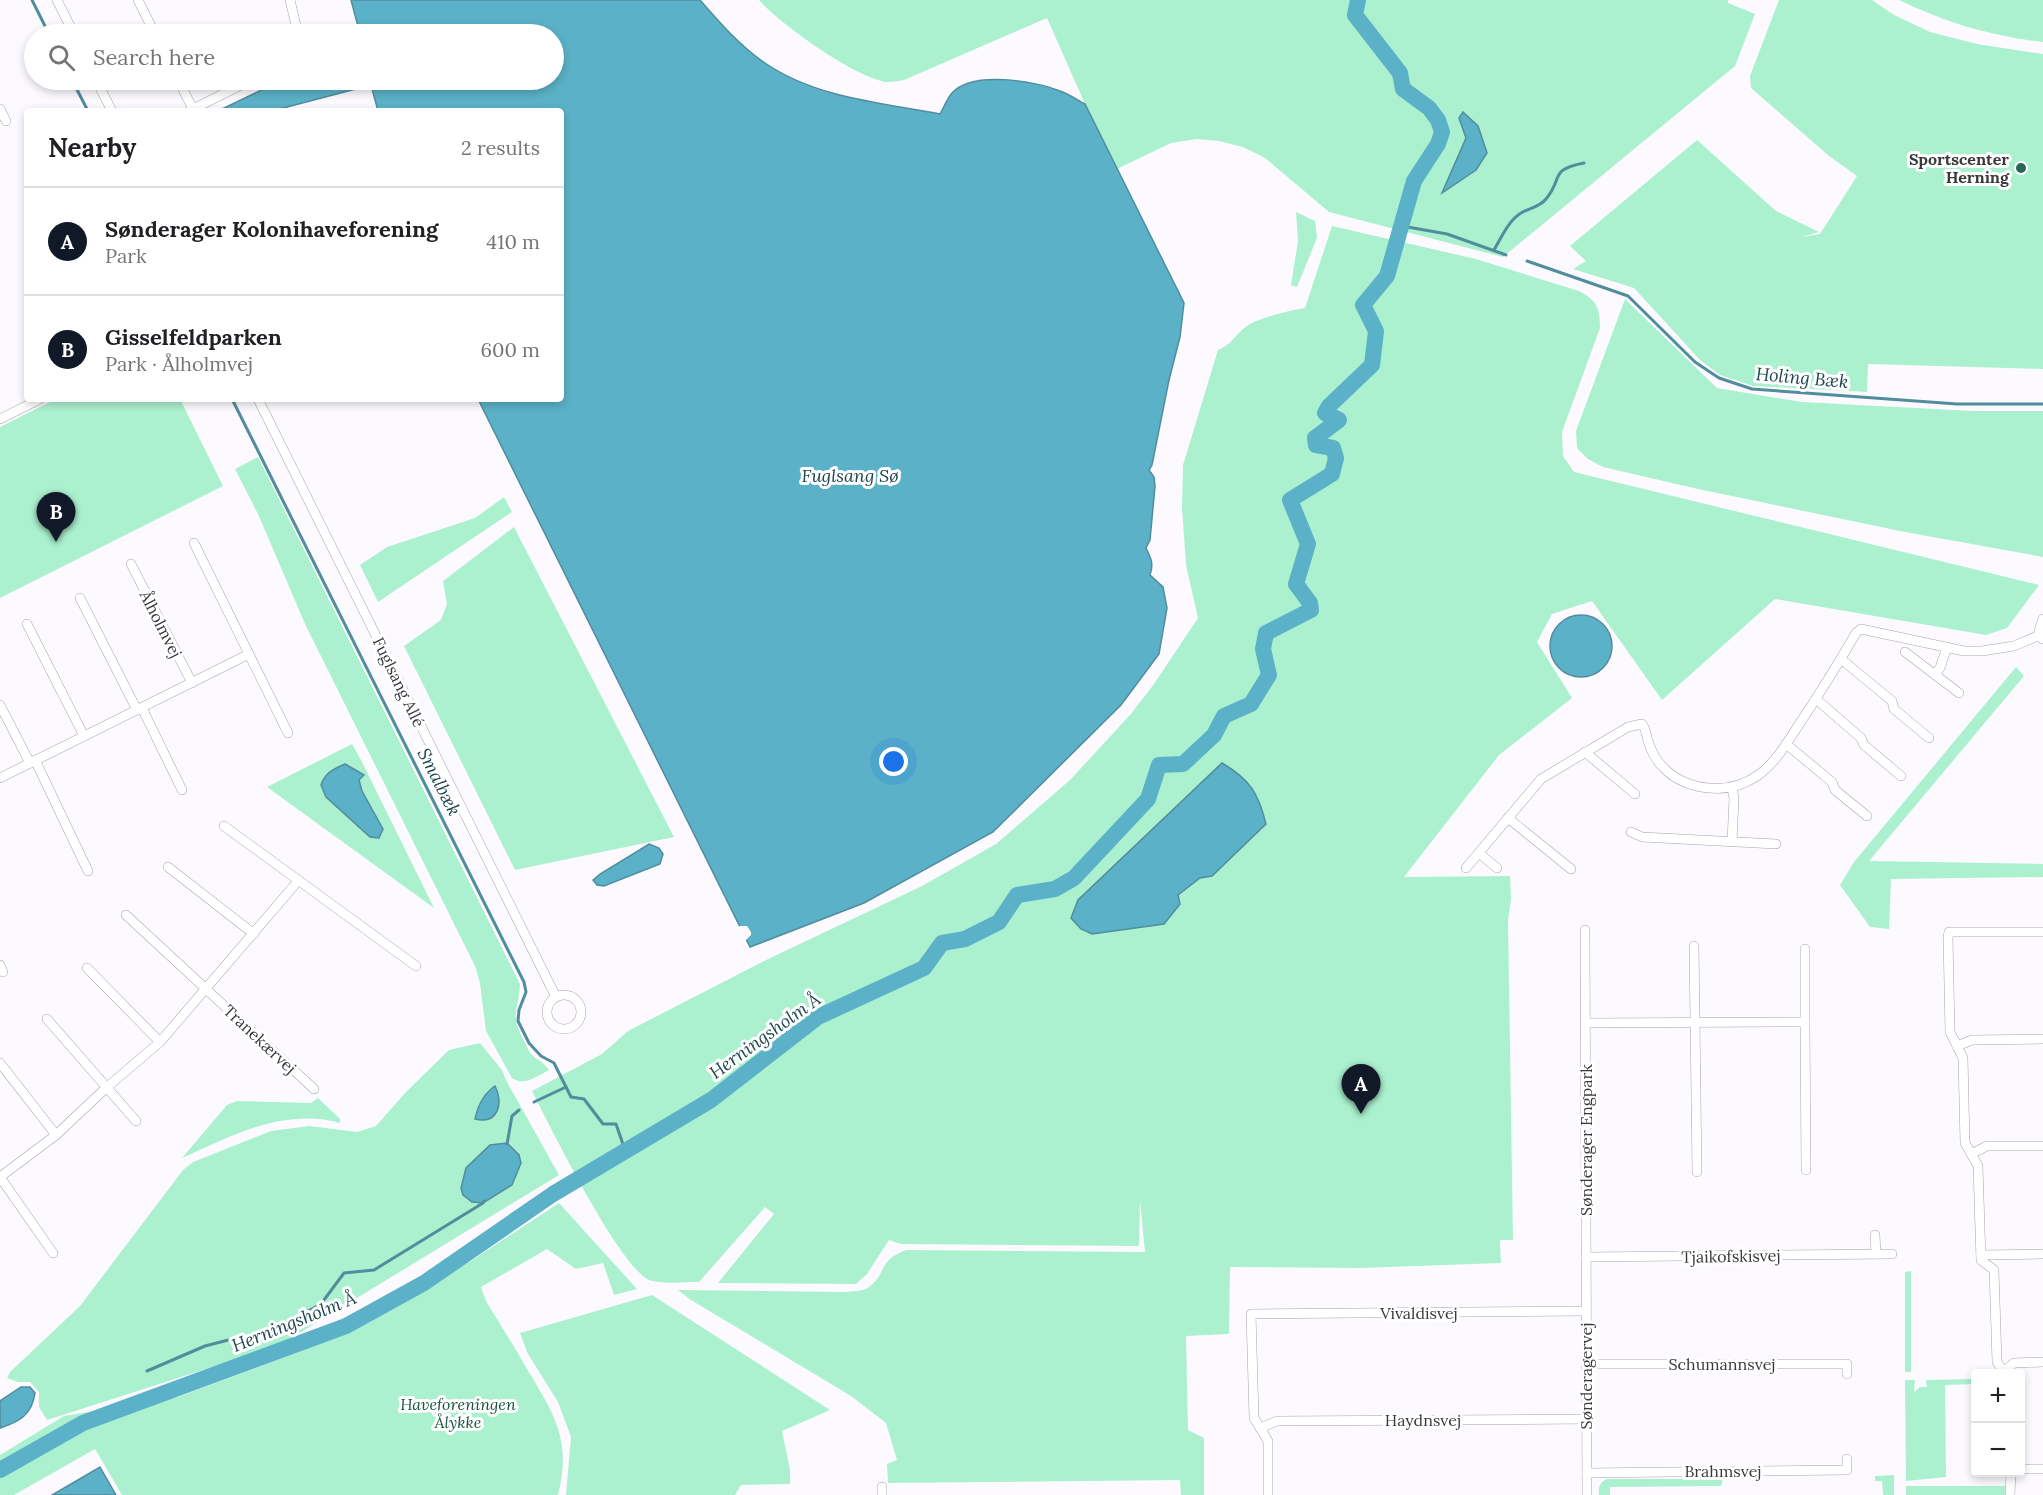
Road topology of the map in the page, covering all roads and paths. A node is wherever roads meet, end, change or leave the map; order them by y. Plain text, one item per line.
1 (57, 0) edge
2 (138, 0) edge
3 (290, 0) edge
4 (69, 24) edge
5 (150, 24) edge
6 (296, 24) edge
7 (101, 90) edge
8 (182, 90) edge
9 (231, 90) edge
10 (110, 108) edge
11 (190, 108) edge
12 (195, 108) edge
13 (0, 110) edge
14 (6, 121) dead end
15 (34, 402) edge
16 (259, 402) edge
17 (0, 419) edge
18 (194, 543) dead end
19 (131, 564) dead end
20 (80, 598) dead end
21 (2043, 619) edge
22 (27, 624) dead end
23 (2041, 637) edge
24 (1947, 647) junction
25 (1905, 652) dead end
26 (249, 654) junction
27 (1841, 659) junction
28 (1935, 674) junction
29 (192, 683) junction
30 (1959, 693) dead end
31 (1816, 699) junction
32 (0, 705) edge
33 (140, 709) junction
34 (288, 733) dead end
35 (84, 736) junction
36 (1929, 738) dead end
37 (1786, 744) junction
38 (1585, 752) junction
39 (32, 762) junction
40 (1901, 776) dead end
41 (0, 778) edge
42 (1732, 788) junction
43 (183, 790) dead end
44 (1635, 794) dead end
45 (1867, 816) dead end
46 (1508, 818) junction
47 (224, 826) dead end
48 (1631, 832) dead end
49 (1732, 842) junction
50 (1776, 844) dead end
51 (1479, 853) junction
52 (168, 867) dead end
53 (1466, 868) dead end
54 (1497, 868) dead end
55 (1571, 869) dead end
56 (88, 871) dead end
57 (298, 881) junction
58 (126, 915) dead end
59 (1585, 930) dead end
60 (2043, 932) edge
61 (254, 934) junction
62 (1694, 946) dead end
63 (1805, 949) dead end
64 (416, 966) dead end
65 (87, 968) dead end
66 (207, 990) junction
67 (556, 997) dead end
68 (46, 1019) dead end
69 (1694, 1022) junction
70 (1805, 1022) junction
71 (1587, 1023) junction
72 (2043, 1039) edge
73 (160, 1042) junction
74 (1956, 1046) junction
75 (0, 1063) edge
76 (106, 1088) junction
77 (314, 1089) dead end
78 (136, 1121) dead end
79 (56, 1135) junction
80 (2043, 1146) edge
81 (1971, 1154) junction
82 (1806, 1170) dead end
83 (1697, 1172) dead end
84 (0, 1177) edge
85 (1875, 1235) dead end
86 (53, 1253) dead end
87 (1876, 1254) junction
88 (1892, 1254) dead end
89 (2043, 1254) edge
90 (1981, 1255) junction
91 (1586, 1257) junction
92 (1586, 1311) junction
93 (2043, 1362) edge
94 (1586, 1364) junction
95 (2001, 1369) edge
96 (2008, 1369) edge
97 (1847, 1374) dead end
98 (1587, 1419) junction
99 (1260, 1428) junction
100 (1847, 1458) dead end
101 (2043, 1469) edge
102 (2025, 1470) edge
103 (1587, 1473) junction
104 (2011, 1477) edge
105 (1268, 1495) edge
106 (1587, 1495) edge
107 (2010, 1495) edge

1 - 4 street
2 - 5 street
3 - 6 street
7 - 10 street
8 - 11 street
9 - 12 street
13 - 14 street
15 - 17 street
16 - 67 street, Fuglsang Allé
18 - 26 street
19 - 29 street, Ålholmvej
20 - 33 street
21 - 23 street
22 - 35 street
23 - 24 street
24 - 27 street
24 - 28 street
25 - 28 street
26 - 29 street
26 - 34 street
27 - 31 street
27 - 36 street
28 - 30 street
29 - 33 street
31 - 37 street
31 - 40 street
32 - 39 street
33 - 35 street
33 - 43 street
35 - 39 street
37 - 42 street
37 - 45 street
38 - 42 street
38 - 44 street
38 - 46 street
39 - 41 street
39 - 56 street
42 - 49 street
46 - 51 street
46 - 55 street
47 - 57 street
48 - 49 street
49 - 50 street
51 - 53 street
51 - 54 street
52 - 61 street
57 - 61 street
57 - 64 street
58 - 66 street, Tranekærvej
59 - 71 street, Sønderager Engpark
60 - 74 street
61 - 66 street
62 - 69 street
63 - 70 street
65 - 73 street
66 - 73 street
66 - 77 street, Tranekærvej
68 - 76 street
69 - 70 street
69 - 71 street
69 - 83 street
70 - 82 street
71 - 91 street, Sønderager Engpark
72 - 74 street
73 - 76 street
74 - 81 street
75 - 79 street
76 - 78 street
76 - 79 street
79 - 84 street
80 - 81 street
81 - 90 street
84 - 86 street
85 - 87 street
87 - 88 street, Tjaikofskisvej
87 - 91 street, Tjaikofskisvej
89 - 90 street
90 - 95 street
91 - 92 street, Sønderagervej
92 - 94 street, Sønderagervej
92 - 99 street, Vivaldisvej
93 - 96 street
94 - 97 street, Schumannsvej
94 - 98 street, Sønderagervej
98 - 99 street, Haydnsvej
98 - 103 street, Sønderagervej
99 - 105 street
100 - 103 street, Brahmsvej
101 - 102 street
103 - 106 street, Sønderagervej
104 - 107 street

